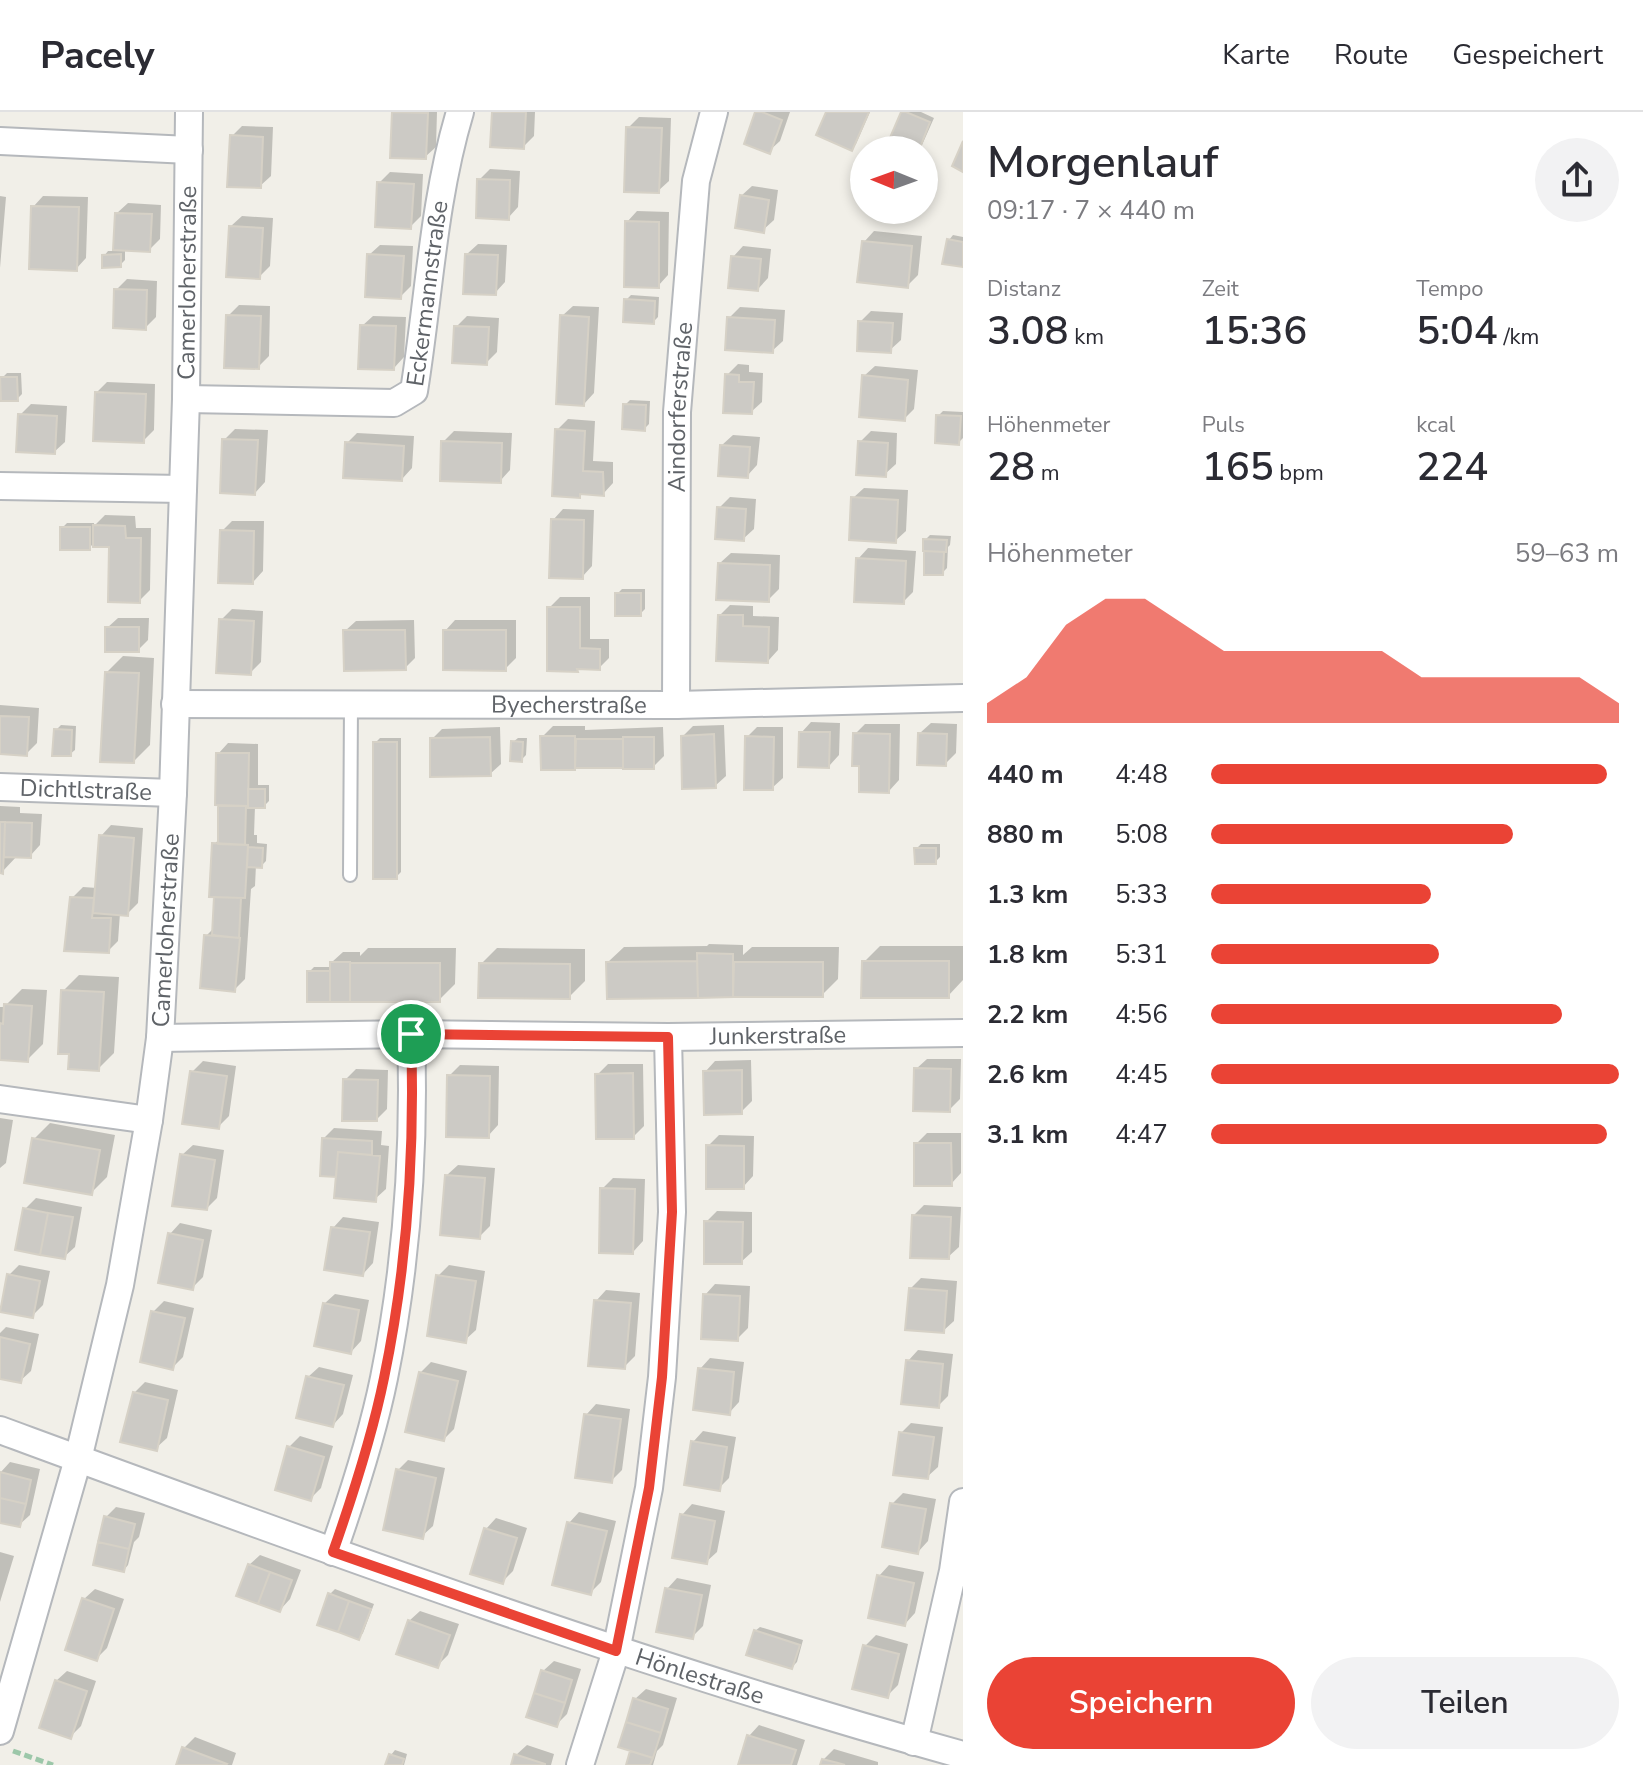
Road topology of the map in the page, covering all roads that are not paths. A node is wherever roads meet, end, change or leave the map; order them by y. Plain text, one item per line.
1 (189, 112) edge
2 (460, 112) edge
3 (714, 112) edge
4 (0, 141) edge
5 (189, 150) junction
6 (186, 399) junction
7 (0, 486) edge
8 (183, 489) junction
9 (963, 698) edge
10 (351, 703) junction
11 (175, 704) junction
12 (676, 705) junction
13 (0, 787) edge
14 (173, 793) junction
15 (350, 875) dead end
16 (963, 1033) edge
17 (411, 1034) junction
18 (668, 1037) junction
19 (160, 1038) junction
20 (0, 1099) edge
21 (149, 1120) junction
22 (0, 1430) edge
23 (78, 1459) junction
24 (963, 1502) edge
25 (333, 1552) junction
26 (616, 1651) junction
27 (0, 1731) edge
28 (914, 1742) junction
29 (963, 1755) edge
30 (580, 1765) edge

1 - 5 street, Camerloherstraße
2 - 6 street, Eckermannstraße
3 - 12 street, Aindorferstraße
4 - 5 street
5 - 6 street, Camerloherstraße
6 - 8 street, Camerloherstraße
7 - 8 street
8 - 11 street, Camerloherstraße
9 - 12 street, Byecherstraße
10 - 11 street, Byecherstraße
10 - 12 street, Byecherstraße
10 - 15 lane
11 - 14 street, Camerloherstraße
13 - 14 street, Dichtlstraße
14 - 19 street, Camerloherstraße
16 - 18 street, Junkerstraße
17 - 18 street, Junkerstraße
17 - 19 street, Junkerstraße
17 - 25 street
18 - 26 street
19 - 21 street, Camerloherstraße
20 - 21 street
21 - 23 street, Camerloherstraße
22 - 23 street, Hönlestraße
23 - 25 street, Hönlestraße
23 - 27 street, Camerloherstraße
24 - 28 street
25 - 26 street, Hönlestraße
26 - 28 street, Hönlestraße
26 - 30 street
28 - 29 street, Hönlestraße

